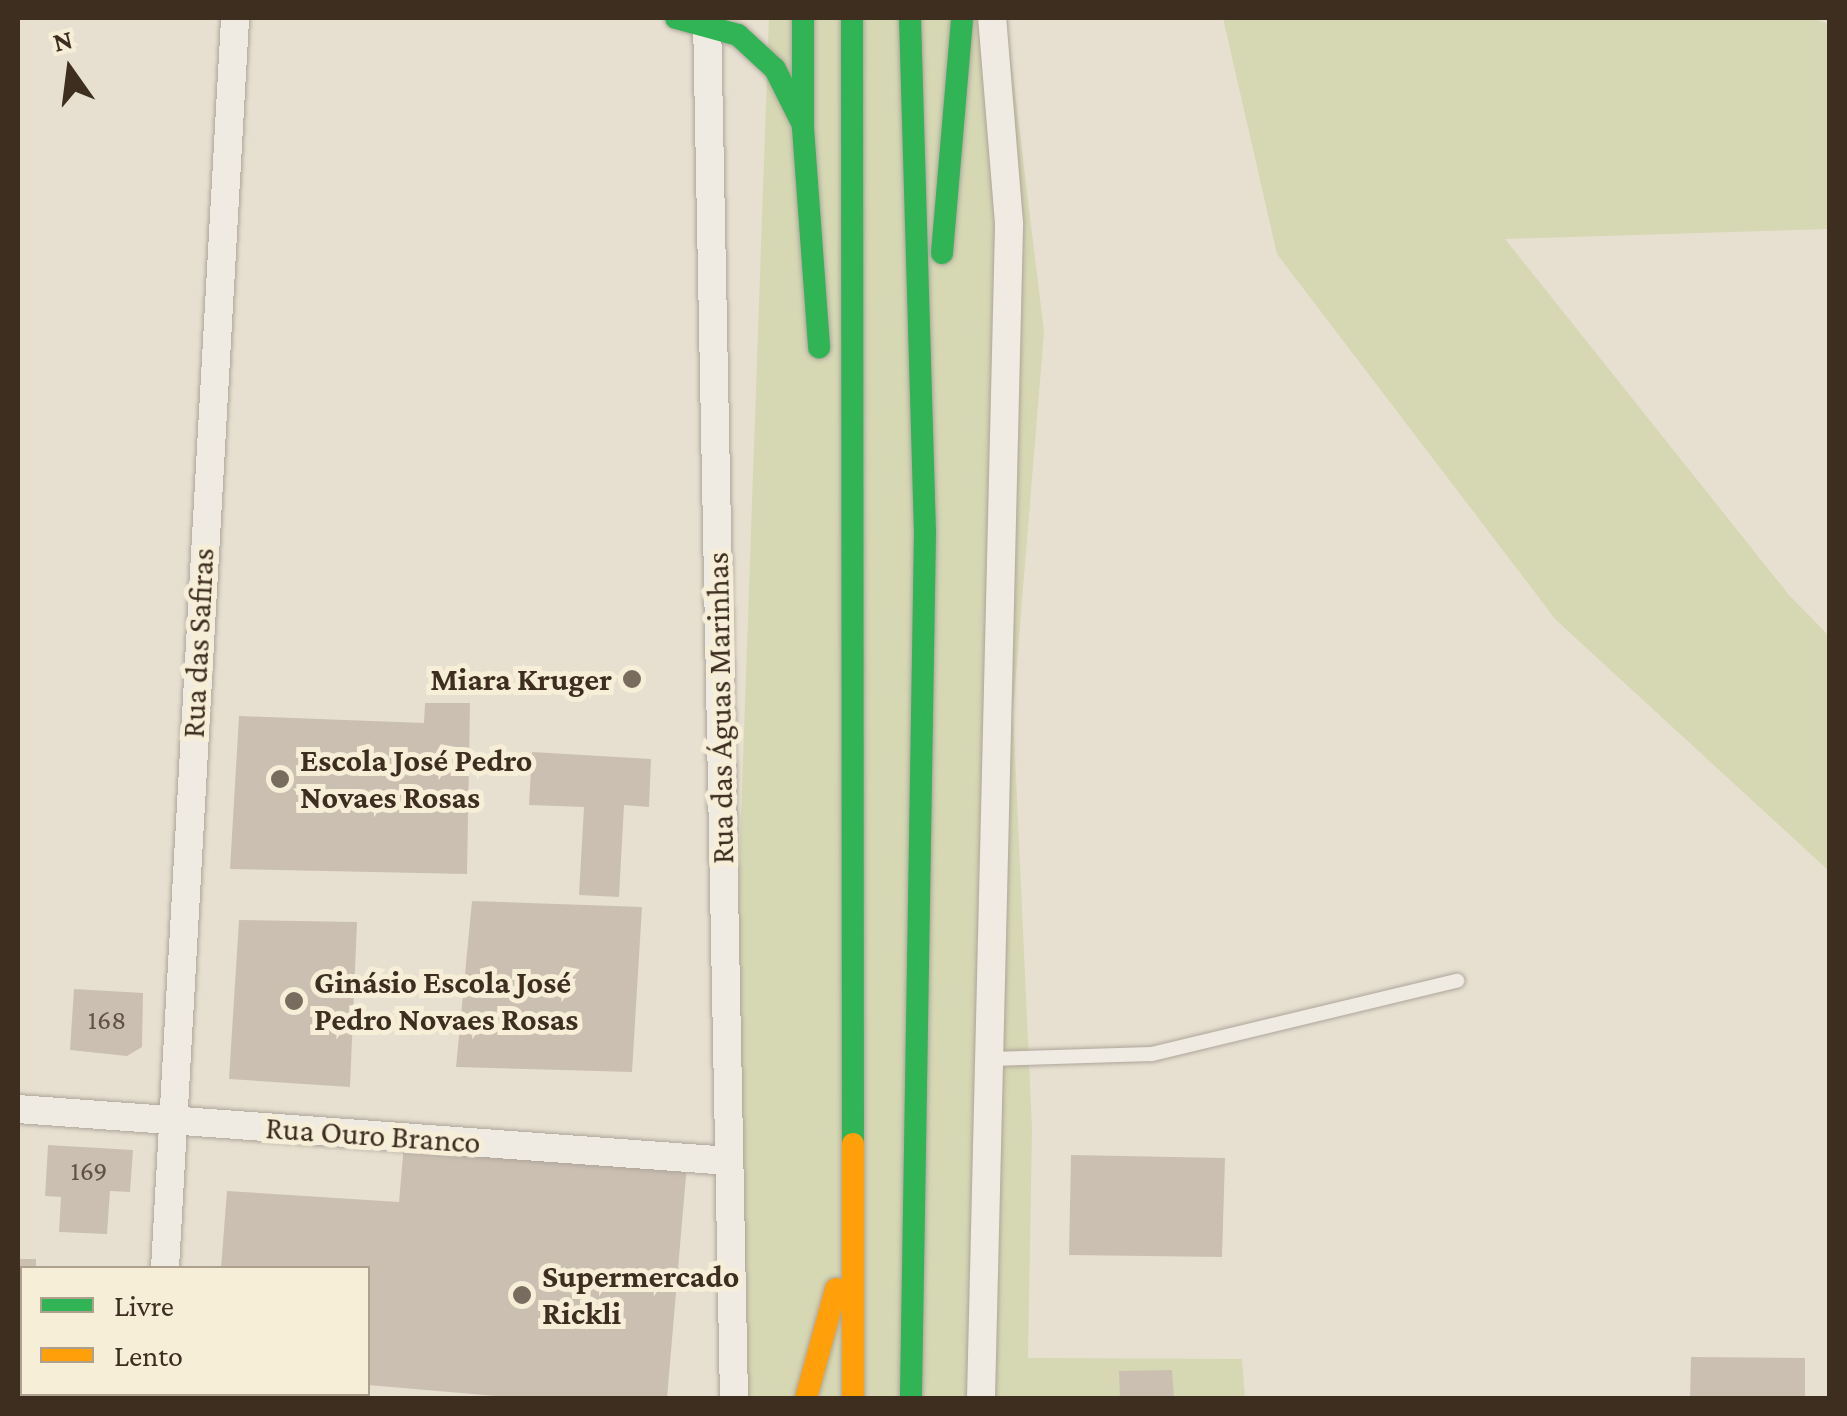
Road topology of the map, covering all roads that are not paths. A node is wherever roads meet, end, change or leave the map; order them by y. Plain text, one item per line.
1 (236, 18) edge
2 (676, 18) edge
3 (803, 18) edge
4 (852, 18) edge
5 (910, 18) edge
6 (962, 18) edge
7 (992, 18) edge
8 (706, 20) edge
9 (803, 128) junction
10 (820, 374) dead end
11 (828, 489) dead end
12 (925, 532) junction
13 (852, 584) junction
14 (1457, 981) dead end
15 (990, 1059) junction
16 (18, 1109) edge
17 (174, 1120) junction
18 (729, 1161) junction
19 (852, 1231) junction
20 (165, 1266) edge
21 (734, 1398) edge
22 (806, 1398) edge
23 (853, 1398) edge
24 (911, 1398) edge
25 (982, 1398) edge

1 - 17 street, Rua das Safiras
2 - 8 main road
3 - 9 main road
4 - 13 main road
5 - 12 main road
6 - 12 main road
7 - 15 street
8 - 9 main road
8 - 18 street, Rua das Águas Marinhas
9 - 10 main road
11 - 13 main road
12 - 24 main road
13 - 19 main road
14 - 15 lane
15 - 25 street
16 - 17 street, Rua Ouro Branco
17 - 18 street, Rua Ouro Branco
17 - 20 street, Rua das Safiras
18 - 21 street, Rua das Águas Marinhas
19 - 22 main road
19 - 23 main road

